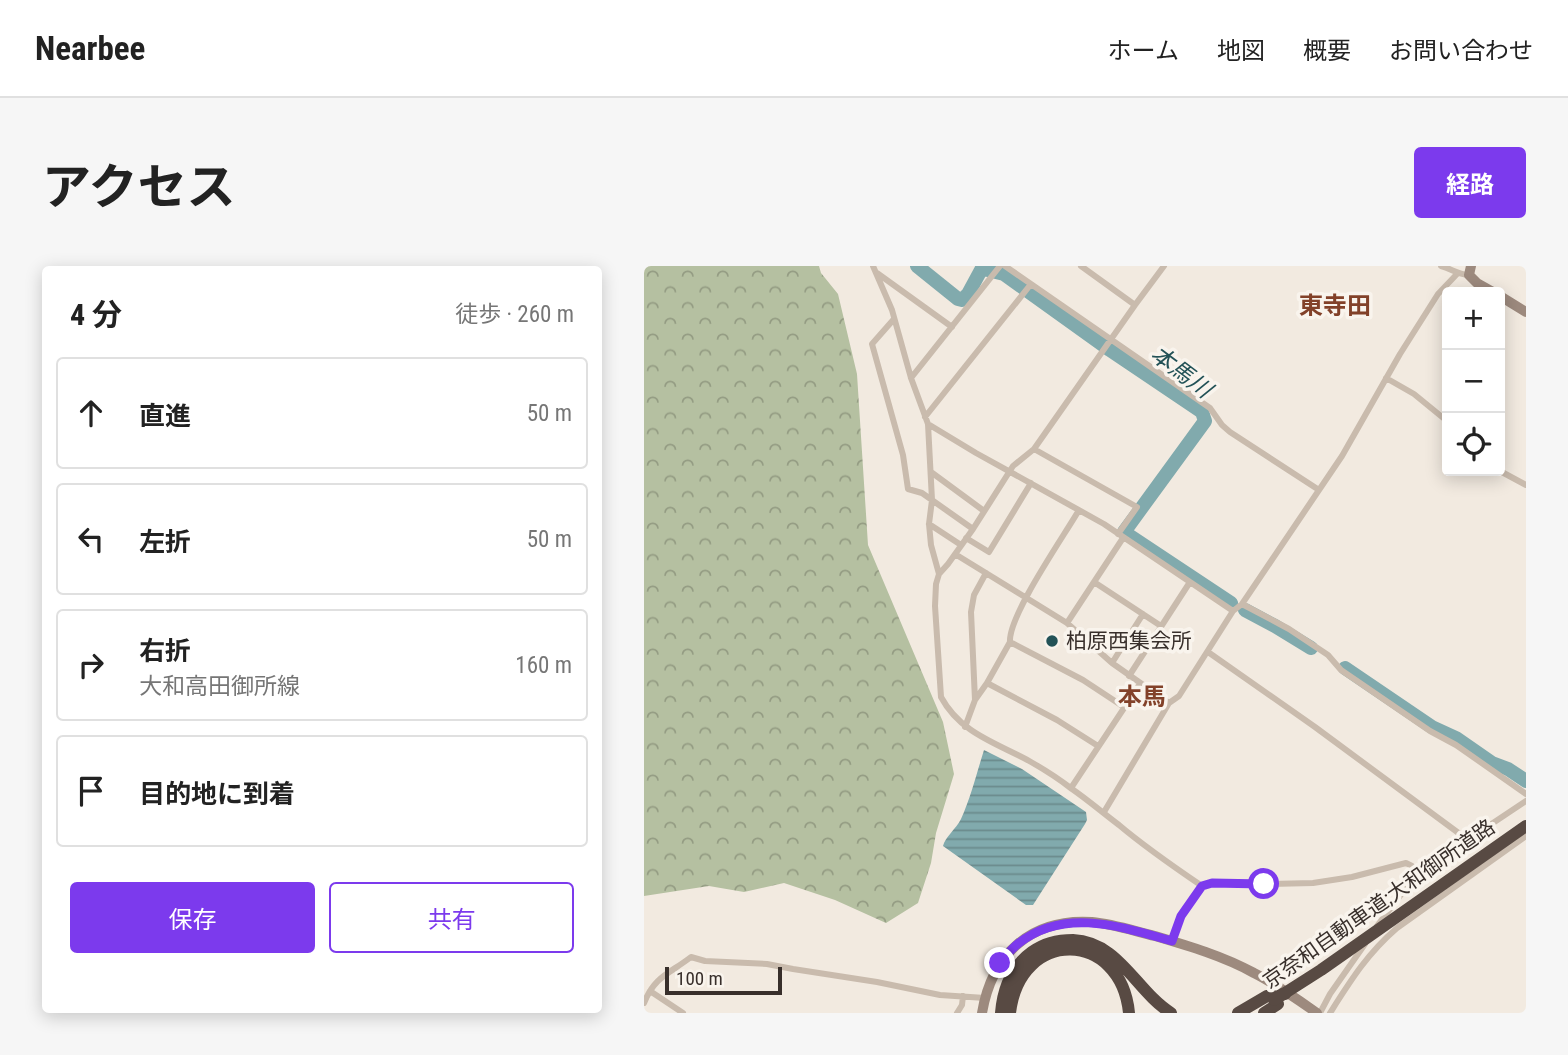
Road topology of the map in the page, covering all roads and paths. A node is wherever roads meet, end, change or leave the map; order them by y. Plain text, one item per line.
1 (1082, 266) edge
2 (1441, 266) edge
3 (1160, 267) edge
4 (999, 268) edge
5 (875, 269) edge
6 (1470, 270) edge
7 (1457, 274) junction
8 (1484, 287) edge
9 (1027, 289) junction
10 (1505, 299) edge
11 (1135, 304) junction
12 (1526, 312) edge
13 (894, 319) junction
14 (952, 327) junction
15 (1110, 342) junction
16 (911, 378) junction
17 (1386, 378) junction
18 (1442, 417) edge
19 (927, 420) junction
20 (1034, 449) junction
21 (1010, 471) junction
22 (930, 472) junction
23 (1505, 474) edge
24 (1031, 483) junction
25 (1526, 485) edge
26 (1319, 490) junction
27 (932, 500) junction
28 (984, 510) junction
29 (1079, 510) junction
30 (929, 524) junction
31 (973, 529) junction
32 (1120, 536) junction
33 (966, 538) junction
34 (961, 545) junction
35 (955, 554) junction
36 (939, 573) junction
37 (986, 573) junction
38 (1094, 582) junction
39 (1190, 582) junction
40 (1026, 598) junction
41 (1238, 607) junction
42 (1143, 614) junction
43 (1067, 623) junction
44 (1161, 626) junction
45 (1010, 642) junction
46 (1208, 652) junction
47 (1112, 663) junction
48 (1129, 676) junction
49 (987, 683) junction
50 (1140, 684) junction
51 (975, 701) junction
52 (1169, 703) junction
53 (1124, 707) junction
54 (965, 727) junction
55 (1098, 746) junction
56 (1071, 788) junction
57 (1526, 794) edge
58 (1526, 801) edge
59 (1104, 812) junction
60 (1526, 826) edge
61 (1526, 836) edge
62 (1468, 839) junction
63 (1418, 875) junction
64 (1202, 886) junction
65 (1172, 941) junction
66 (647, 993) edge
67 (963, 996) junction
68 (985, 998) junction
69 (1276, 999) junction
70 (644, 1003) edge
71 (683, 1013) edge
72 (957, 1013) edge
73 (982, 1013) edge
74 (1001, 1013) edge
75 (1010, 1013) edge
76 (1129, 1013) edge
77 (1171, 1013) edge
78 (1238, 1013) edge
79 (1254, 1013) edge
80 (1264, 1013) edge
81 (1319, 1013) edge
82 (1330, 1013) edge

1 - 11 street
2 - 7 street
3 - 11 street
4 - 9 street
4 - 14 street
5 - 13 street
5 - 14 street
6 - 7 street
6 - 8 main road
7 - 17 street
9 - 15 street
9 - 19 street
10 - 12 main road
11 - 15 street
13 - 16 street
13 - 27 street
14 - 16 street
15 - 20 street
15 - 26 street
16 - 19 street
17 - 18 street
17 - 26 street
19 - 21 street
19 - 22 street
20 - 21 street
20 - 32 street
21 - 24 street
21 - 28 street
22 - 27 street
22 - 28 street
23 - 25 street
24 - 29 street
24 - 33 street
26 - 41 street
27 - 30 street
27 - 31 street
28 - 31 street
29 - 32 street
29 - 40 street
30 - 34 street
30 - 36 street
31 - 33 street
32 - 38 street
32 - 39 street
33 - 34 street
34 - 35 street
35 - 36 street
35 - 37 street
36 - 54 street
37 - 40 street
37 - 51 street
38 - 42 street
38 - 43 street
39 - 41 street
39 - 44 street
40 - 43 street
40 - 45 street
41 - 46 street
41 - 57 street
42 - 44 street
42 - 47 street
43 - 47 street
44 - 48 street
45 - 49 street
45 - 53 street
46 - 52 street
46 - 62 street
47 - 48 street
48 - 50 street
49 - 51 street
49 - 55 street
50 - 52 street
50 - 53 street
51 - 54 street
52 - 59 street
53 - 55 street
54 - 56 street
55 - 56 street
56 - 59 street
58 - 62 street
59 - 64 street
60 - 69 highway, 京奈和自動車道;大和御所道路, bridge
61 - 82 street
62 - 63 street
63 - 64 street
63 - 81 street
64 - 65 street
65 - 68 main road
65 - 81 main road
66 - 67 street
66 - 70 street
66 - 71 street
67 - 68 street
67 - 72 street
68 - 73 main road
69 - 78 highway
69 - 79 highway, 京奈和自動車道;大和御所道路
69 - 80 highway
74 - 77 highway
75 - 76 highway

